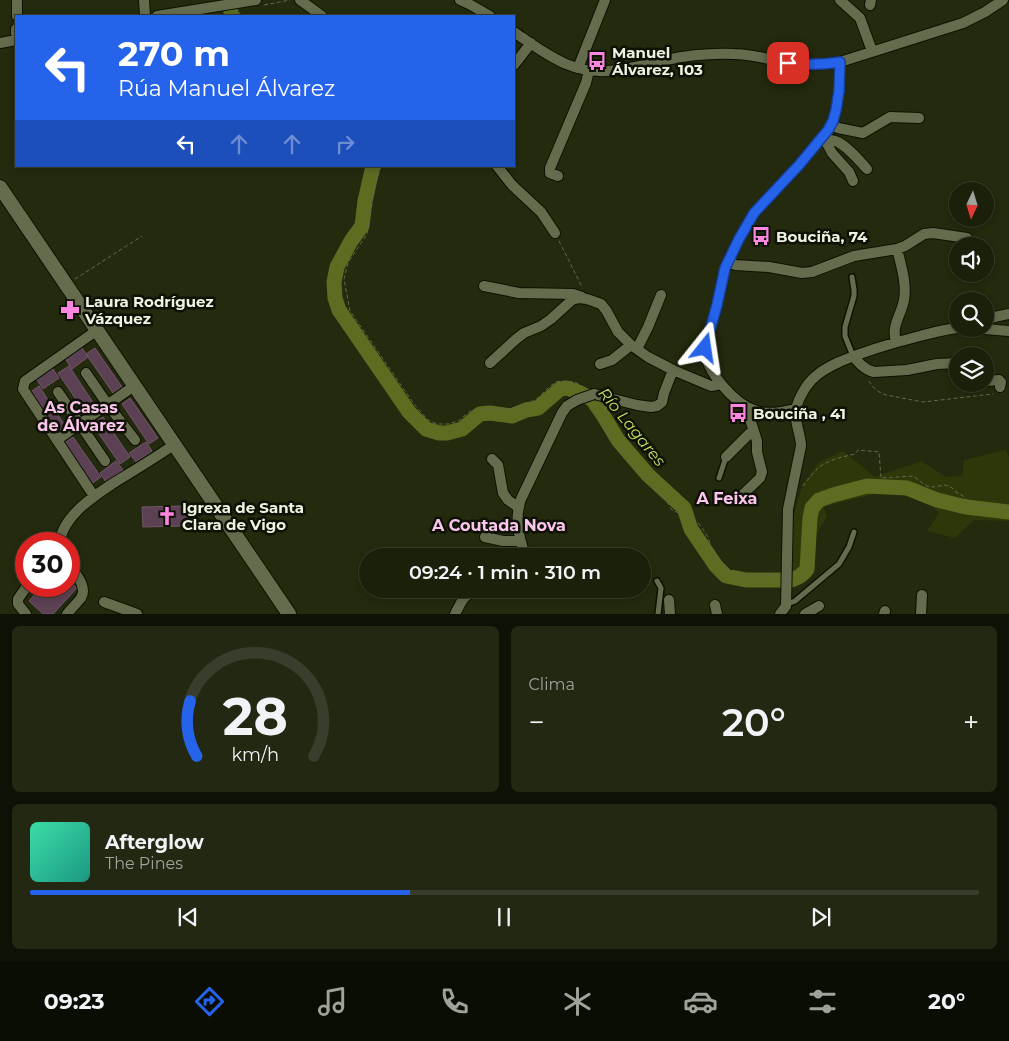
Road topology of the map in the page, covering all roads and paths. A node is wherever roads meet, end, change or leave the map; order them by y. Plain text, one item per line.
1 (17, 0) edge
2 (144, 0) edge
3 (252, 0) edge
4 (300, 0) edge
5 (460, 0) edge
6 (604, 0) edge
7 (840, 0) edge
8 (1003, 0) edge
9 (17, 15) edge
10 (145, 15) edge
11 (164, 15) edge
12 (321, 15) edge
13 (488, 15) edge
14 (515, 33) edge
15 (15, 40) edge
16 (0, 42) edge
17 (531, 43) junction
18 (872, 51) junction
19 (840, 62) junction
20 (515, 65) edge
21 (578, 68) junction
22 (590, 70) junction
23 (920, 118) dead end
24 (831, 125) junction
25 (824, 138) junction
26 (381, 167) edge
27 (499, 167) edge
28 (867, 168) dead end
29 (558, 176) dead end
30 (853, 181) dead end
31 (0, 187) edge
32 (555, 233) joint
33 (142, 236) dead end
34 (960, 237) edge
35 (898, 249) junction
36 (729, 260) junction
37 (852, 277) dead end
38 (66, 285) junction
39 (484, 286) dead end
40 (661, 295) dead end
41 (588, 299) junction
42 (1009, 314) edge
43 (994, 318) edge
44 (949, 329) edge
45 (994, 329) edge
46 (1009, 330) edge
47 (96, 331) junction
48 (896, 342) junction
49 (634, 347) junction
50 (853, 356) junction
51 (490, 363) dead end
52 (949, 363) edge
53 (600, 364) dead end
54 (673, 370) junction
55 (869, 371) junction
56 (86, 373) dead end
57 (994, 380) edge
58 (721, 384) junction
59 (134, 386) junction
60 (998, 390) joint
61 (58, 392) dead end
62 (589, 395) junction
63 (108, 405) junction
64 (749, 408) junction
65 (795, 409) junction
66 (80, 424) junction
67 (753, 430) junction
68 (57, 440) junction
69 (135, 440) dead end
70 (174, 444) junction
71 (726, 457) joint
72 (492, 459) dead end
73 (105, 461) dead end
74 (719, 478) dead end
75 (792, 492) junction
76 (94, 496) junction
77 (738, 499) dead end
78 (518, 507) junction
79 (1009, 507) edge
80 (64, 532) edge
81 (854, 532) dead end
82 (485, 537) dead end
83 (520, 541) junction
84 (522, 548) edge
85 (783, 574) junction
86 (80, 580) edge
87 (657, 581) dead end
88 (922, 595) dead end
89 (19, 597) edge
90 (462, 598) edge
91 (669, 600) dead end
92 (104, 602) dead end
93 (819, 606) dead end
94 (784, 607) edge
95 (26, 614) edge
96 (67, 614) edge
97 (137, 614) edge
98 (289, 614) edge
99 (454, 614) edge
100 (658, 614) edge
101 (670, 614) edge
102 (794, 614) edge
103 (805, 614) edge
104 (921, 614) edge

1 - 9 street
2 - 10 street
3 - 11 street
4 - 12 street
5 - 13 street
6 - 21 street
7 - 18 street
8 - 18 street
14 - 17 street
15 - 16 street
17 - 20 street
17 - 21 street
18 - 19 street
19 - 22 street
19 - 24 street
21 - 22 street
22 - 29 street
23 - 24 street
24 - 25 street
25 - 28 street
25 - 30 street
25 - 36 street
26 - 62 path
27 - 32 street
31 - 38 main road
32 - 41 path
33 - 38 path
34 - 35 street
35 - 36 street
35 - 48 street
36 - 58 street
37 - 50 lane
38 - 47 main road
39 - 41 street
40 - 49 street
41 - 49 street
41 - 51 street
42 - 43 street
44 - 48 street
45 - 46 street
47 - 59 main road
47 - 68 street
48 - 50 street
49 - 53 street
49 - 54 street
50 - 55 street
50 - 65 street
52 - 55 street
54 - 58 street
54 - 62 street
55 - 60 path
56 - 63 street
57 - 60 street
58 - 64 street
59 - 63 street
59 - 70 main road
61 - 66 street
62 - 78 street, bridge
62 - 85 path
63 - 66 street
63 - 69 street
64 - 65 street
64 - 67 street
65 - 75 street
66 - 68 street
66 - 73 street
67 - 71 street
67 - 77 street
68 - 76 street
70 - 76 street
70 - 98 main road
71 - 74 lane
72 - 78 street
75 - 79 path
75 - 85 street
76 - 80 street
78 - 83 street
81 - 94 lane
82 - 83 street
83 - 84 street
85 - 94 street
86 - 96 street
87 - 100 lane
88 - 104 street
89 - 95 street
90 - 99 street
91 - 101 street
92 - 97 street
93 - 103 street
94 - 102 street

